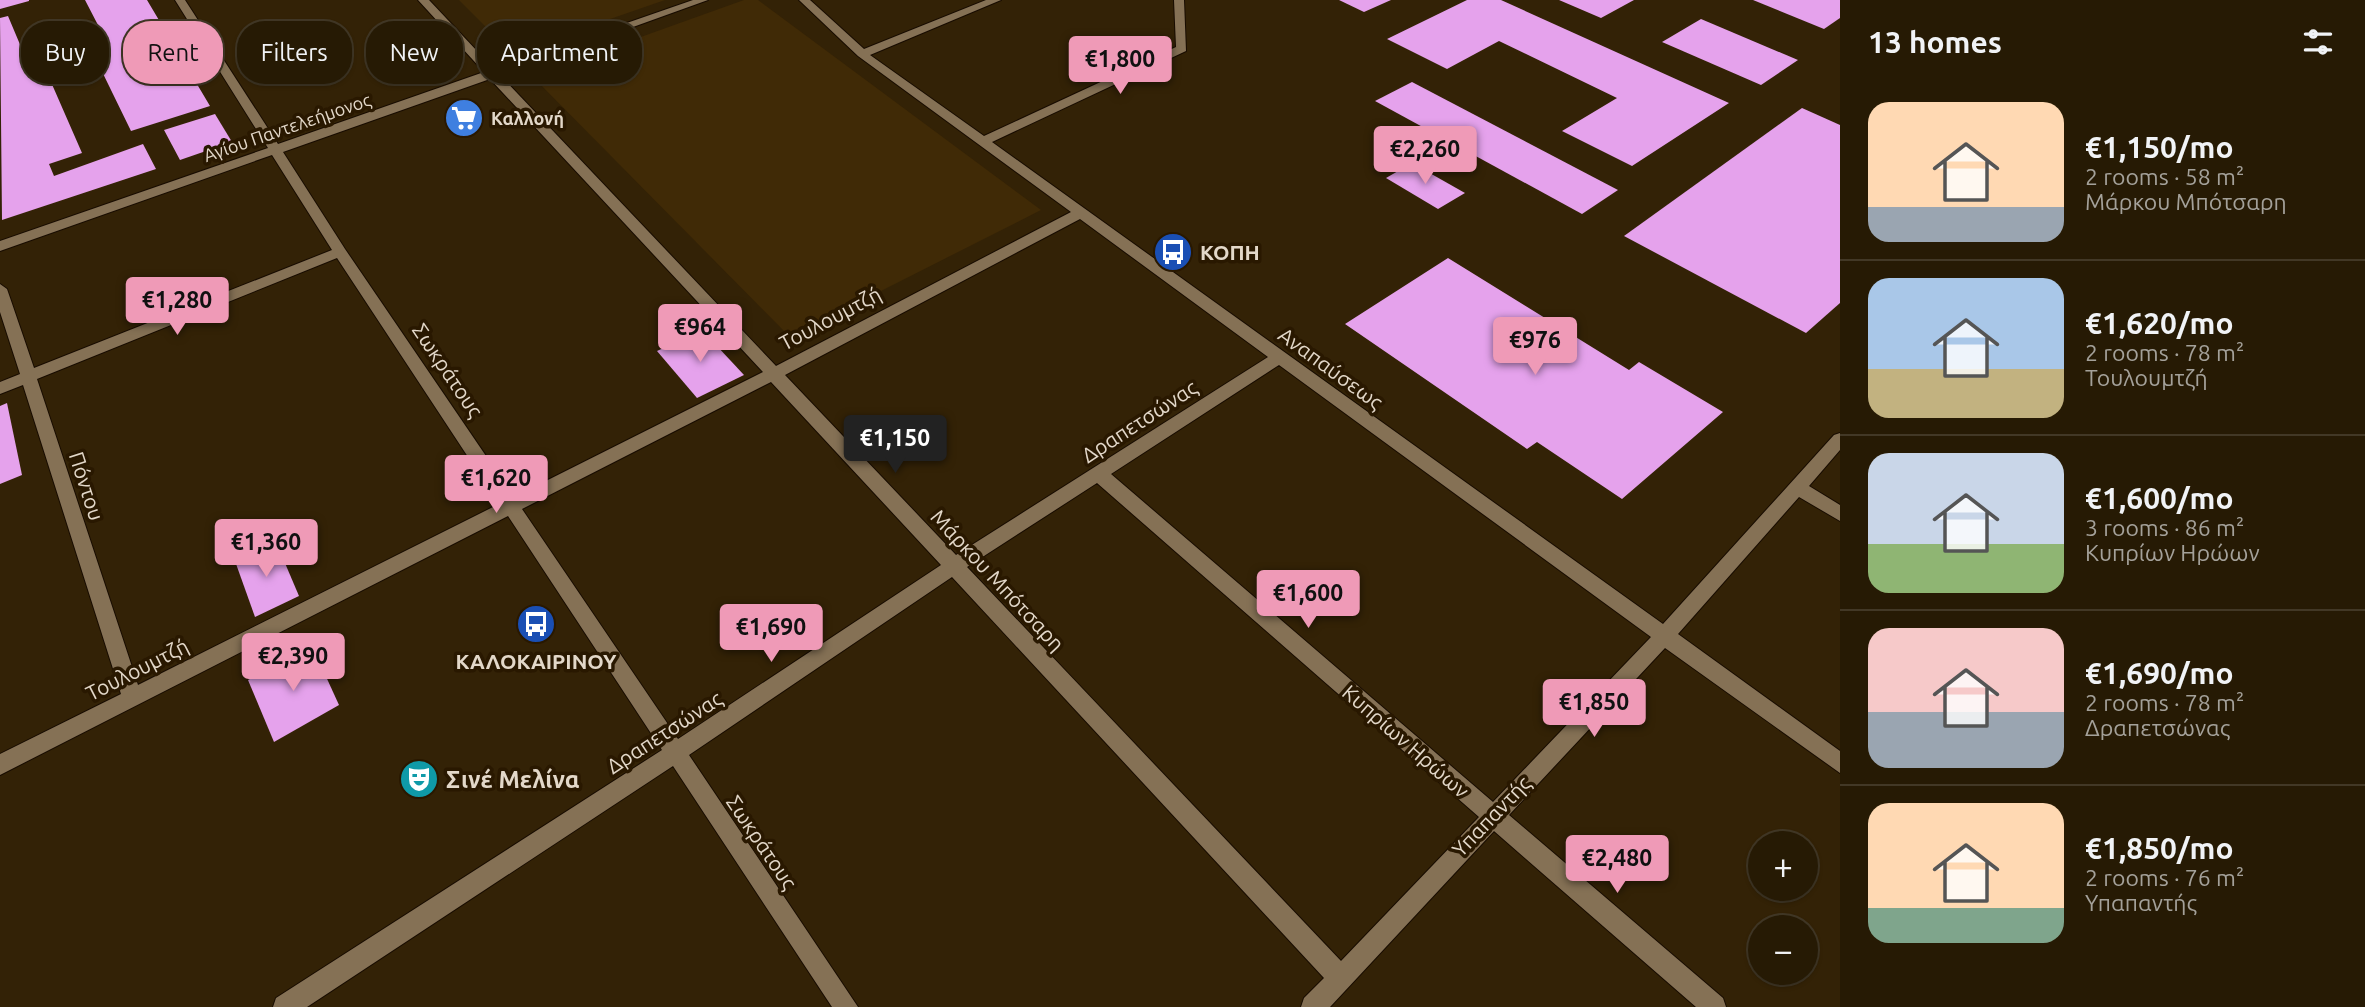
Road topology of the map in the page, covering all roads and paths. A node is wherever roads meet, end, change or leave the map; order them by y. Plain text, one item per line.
1 (180, 0) edge
2 (423, 0) edge
3 (703, 0) edge
4 (804, 0) edge
5 (996, 0) edge
6 (1179, 0) edge
7 (642, 21) edge
8 (862, 54) junction
9 (477, 58) edge
10 (477, 79) edge
11 (501, 84) edge
12 (982, 142) junction
13 (277, 149) junction
14 (1080, 213) junction
15 (0, 246) edge
16 (340, 252) junction
17 (0, 289) edge
18 (1280, 357) junction
19 (774, 374) junction
20 (28, 377) junction
21 (0, 388) edge
22 (1840, 439) edge
23 (1099, 474) junction
24 (1797, 488) junction
25 (512, 505) junction
26 (1840, 513) edge
27 (954, 566) junction
28 (1664, 635) junction
29 (132, 696) junction
30 (675, 753) junction
31 (1840, 762) edge
32 (0, 765) edge
33 (1491, 816) junction
34 (1340, 977) junction
35 (285, 1007) edge
36 (846, 1007) edge
37 (1312, 1007) edge
38 (1714, 1007) edge

1 - 13 street, Σωκράτους
2 - 9 street, Μάρκου Μπότσαρη
3 - 7 street, Αγίου Παντελεήμονος
4 - 8 street, Αναπαύσεως
5 - 8 street
6 - 12 street
8 - 12 street, Αναπαύσεως
10 - 13 street, Αγίου Παντελεήμονος
11 - 19 street, Μάρκου Μπότσαρη
12 - 14 street, Αναπαύσεως
13 - 15 street, Αγίου Παντελεήμονος
13 - 16 street, Σωκράτους
14 - 18 street, Αναπαύσεως
14 - 19 street, Τουλουμτζή
16 - 20 street
16 - 25 street, Σωκράτους
17 - 20 street, Πόντου
18 - 23 street, Δραπετσώνας
18 - 28 street, Αναπαύσεως
19 - 25 street, Τουλουμτζή
19 - 27 street, Μάρκου Μπότσαρη
20 - 21 street
20 - 29 street, Πόντου
22 - 24 street, Υπαπαντής
23 - 27 street, Δραπετσώνας
23 - 33 street, Κυπρίων Ηρώων
24 - 26 street
24 - 28 street, Υπαπαντής
25 - 29 street, Τουλουμτζή
25 - 30 street, Σωκράτους
27 - 30 street, Δραπετσώνας
27 - 34 street, Μάρκου Μπότσαρη
28 - 31 street, Αναπαύσεως
28 - 33 street, Υπαπαντής
29 - 32 street, Τουλουμτζή
30 - 35 street, Δραπετσώνας
30 - 36 street, Σωκράτους
33 - 34 street, Υπαπαντής
33 - 38 street, Κυπρίων Ηρώων
34 - 37 street, Υπαπαντής

